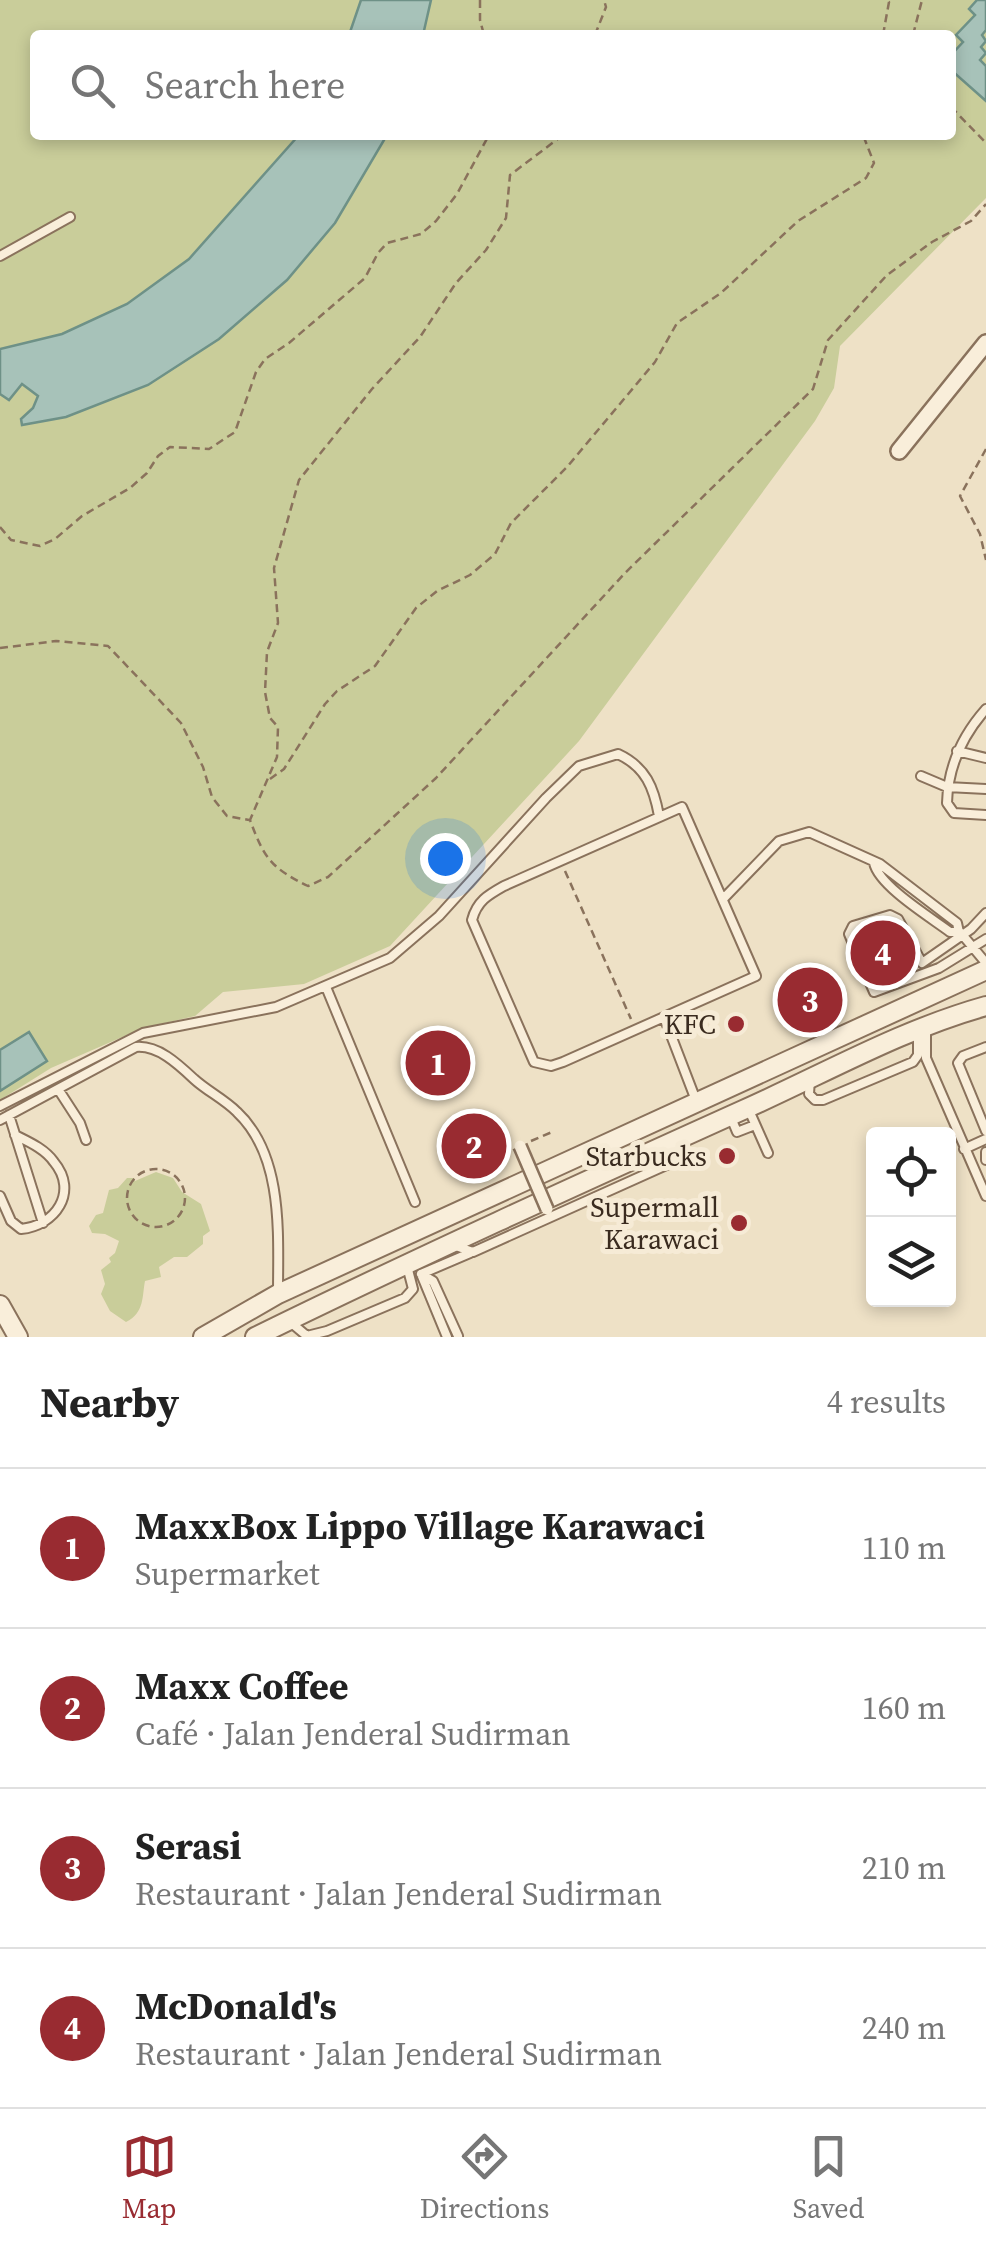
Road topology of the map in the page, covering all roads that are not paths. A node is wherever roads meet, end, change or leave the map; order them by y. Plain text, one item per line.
1 (70, 217) dead end
2 (0, 256) edge
3 (986, 342) edge
4 (899, 452) dead end
5 (986, 709) edge
6 (958, 751) junction
7 (986, 758) edge
8 (921, 776) dead end
9 (948, 788) junction
10 (986, 789) edge
11 (983, 815) edge
12 (660, 816) junction
13 (986, 826) edge
14 (473, 879) junction
15 (487, 895) junction
16 (722, 899) junction
17 (986, 913) edge
18 (957, 932) junction
19 (978, 945) edge
20 (986, 966) edge
21 (326, 988) junction
22 (986, 1006) edge
23 (664, 1017) junction
24 (922, 1027) junction
25 (986, 1047) edge
26 (790, 1060) junction
27 (812, 1075) junction
28 (58, 1090) junction
29 (697, 1103) junction
30 (0, 1106) edge
31 (4, 1117) edge
32 (744, 1118) junction
33 (986, 1131) edge
34 (15, 1135) junction
35 (986, 1139) edge
36 (86, 1140) dead end
37 (520, 1146) road end
38 (964, 1149) junction
39 (986, 1152) edge
40 (768, 1153) dead end
41 (986, 1160) edge
42 (0, 1196) edge
43 (986, 1196) edge
44 (415, 1202) dead end
45 (466, 1208) junction
46 (548, 1209) dead end
47 (514, 1212) junction
48 (44, 1223) junction
49 (450, 1243) junction
50 (473, 1252) junction
51 (414, 1267) junction
52 (278, 1294) junction
53 (0, 1305) edge
54 (289, 1321) junction
55 (263, 1333) edge
56 (458, 1336) edge
57 (18, 1337) edge
58 (203, 1337) edge
59 (446, 1337) edge

1 - 2 lane
3 - 4 street
5 - 6 lane
6 - 7 lane
6 - 9 lane
8 - 9 lane
9 - 10 lane
9 - 11 lane
11 - 13 lane
12 - 14 lane
12 - 15 lane
12 - 16 lane
14 - 15 lane
14 - 21 lane
15 - 23 lane
16 - 18 lane
16 - 23 lane
17 - 18 lane
18 - 19 lane
18 - 19 lane
19 - 20 lane
20 - 26 street
21 - 30 lane
21 - 44 lane
22 - 24 street
23 - 29 lane
24 - 27 street
24 - 27 lane
24 - 38 lane
25 - 33 lane
26 - 29 street
26 - 32 street
27 - 32 street
28 - 31 lane
28 - 36 lane
28 - 52 lane
29 - 45 street
31 - 34 lane
32 - 40 lane
32 - 47 street
32 - 50 lane
34 - 48 lane
34 - 48 lane
35 - 38 lane
37 - 46 street, bridge
38 - 43 lane
39 - 41 lane
42 - 48 lane
45 - 47 street
45 - 52 street
47 - 49 street
49 - 50 lane
49 - 51 street
50 - 51 lane
51 - 54 street
51 - 54 lane
51 - 56 lane
51 - 59 lane
52 - 58 street
53 - 57 street
54 - 55 street
55 - 58 street

